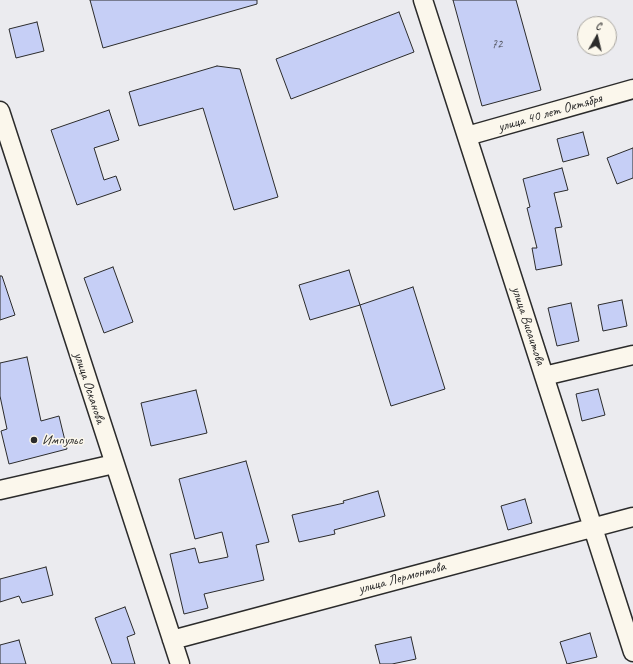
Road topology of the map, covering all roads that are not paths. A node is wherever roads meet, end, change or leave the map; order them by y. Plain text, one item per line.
1 (423, 0) edge
2 (633, 89) edge
3 (0, 111) edge
4 (466, 136) junction
5 (633, 355) edge
6 (544, 376) junction
7 (114, 464) junction
8 (0, 490) edge
9 (633, 517) edge
10 (592, 527) junction
11 (172, 640) junction
12 (633, 652) edge
13 (180, 664) edge

1 - 4 street, улица Висаитова
2 - 4 street, улица 40 лет Октября
3 - 7 street, улица Осканова
4 - 6 street, улица Висаитова
5 - 6 street
6 - 10 street, улица Висаитова
7 - 8 street
7 - 11 street, улица Осканова
9 - 10 street, улица Лермонтова
10 - 11 street, улица Лермонтова
10 - 12 street, улица Висаитова
11 - 13 street, улица Осканова

